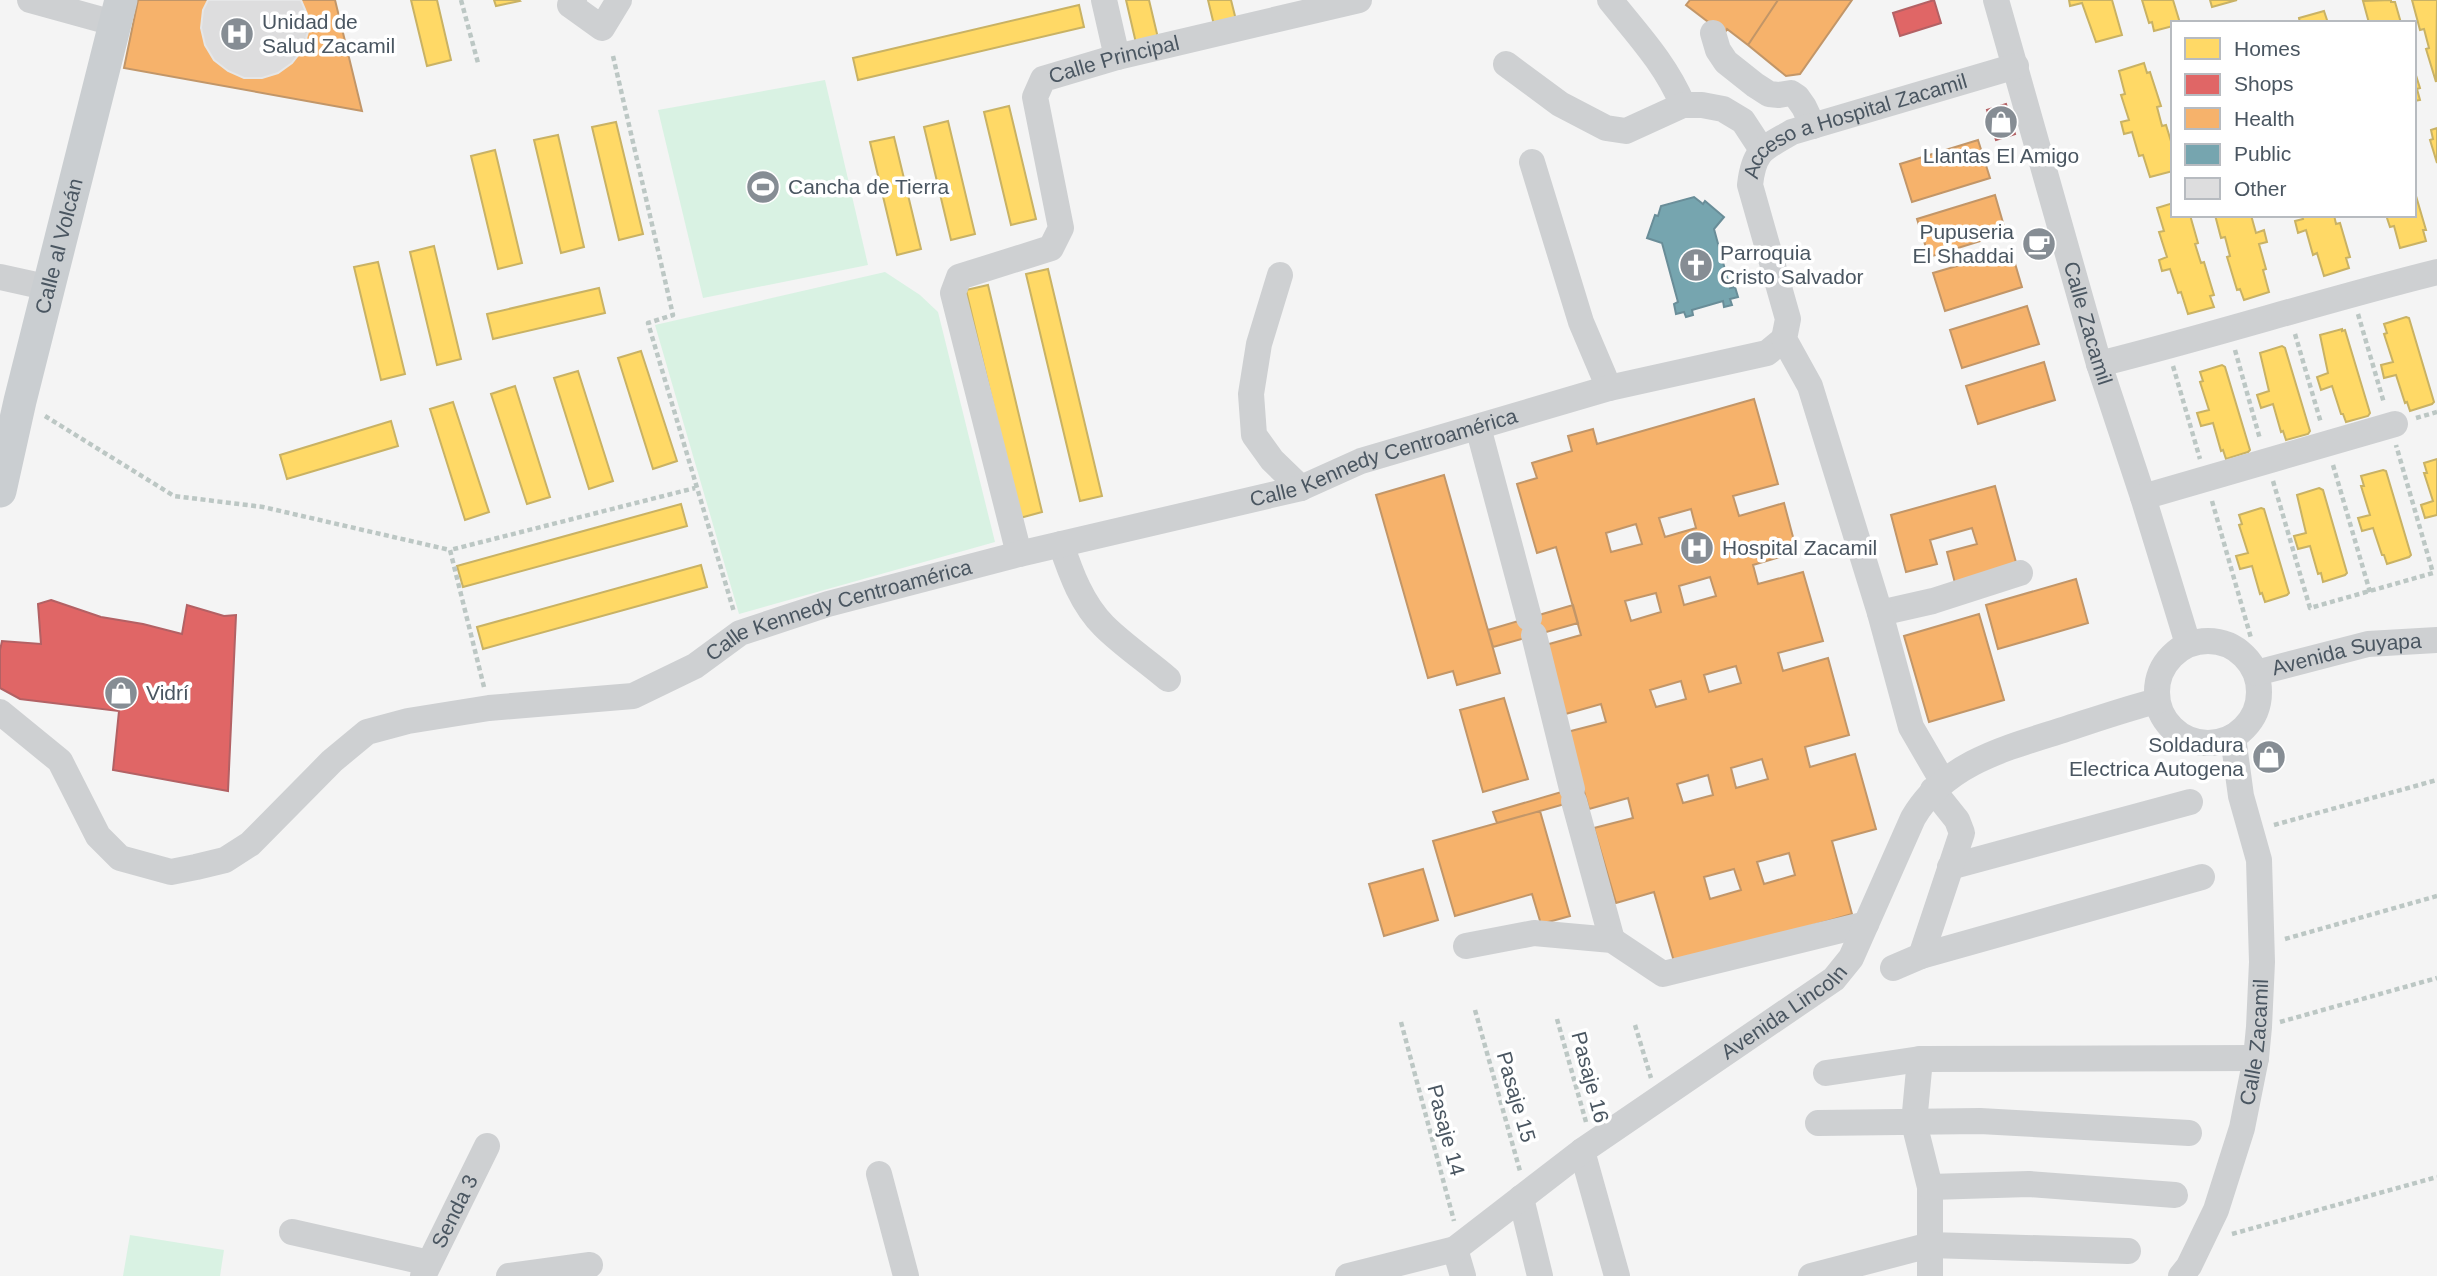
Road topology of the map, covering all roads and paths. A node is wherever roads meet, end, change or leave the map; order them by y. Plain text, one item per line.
1 (31, 0) edge
2 (461, 0) edge
3 (574, 0) edge
4 (619, 0) edge
5 (1104, 0) edge
6 (1359, 0) edge
7 (1610, 0) edge
8 (1996, 0) edge
9 (119, 12) edge
10 (1713, 33) dead end
11 (613, 56) dead end
12 (1117, 57) junction
13 (478, 63) dead end
14 (1506, 64) dead end
15 (2016, 66) junction
16 (1683, 105) junction
17 (1813, 126) junction
18 (1762, 150) junction
19 (1532, 162) dead end
20 (2437, 272) edge
21 (1280, 275) dead end
22 (0, 277) edge
23 (50, 288) junction
24 (1784, 339) junction
25 (2099, 364) junction
26 (1609, 388) junction
27 (20, 401) junction
28 (2437, 412) edge
29 (2426, 415) dead end
30 (2395, 424) dead end
31 (1478, 427) junction
32 (695, 488) junction
33 (1301, 488) junction
34 (0, 491) edge
35 (2143, 497) junction
36 (1061, 544) junction
37 (450, 550) junction
38 (1020, 554) junction
39 (2020, 573) dead end
40 (2433, 573) dead end
41 (2310, 608) dead end
42 (1880, 613) junction
43 (740, 633) junction
44 (2437, 640) edge
45 (2188, 644) junction
46 (2256, 673) junction
47 (1168, 679) dead end
48 (2157, 701) junction
49 (489, 708) junction
50 (0, 712) edge
51 (2233, 737) junction
52 (2200, 744) junction
53 (2437, 780) edge
54 (1938, 786) junction
55 (2241, 796) junction
56 (2190, 802) dead end
57 (2253, 831) junction
58 (1950, 867) junction
59 (2202, 877) dead end
60 (2437, 896) edge
61 (1866, 924) junction
62 (1612, 940) junction
63 (1466, 946) dead end
64 (2261, 946) junction
65 (1921, 956) junction
66 (1893, 968) dead end
67 (2437, 978) edge
68 (1475, 1010) dead end
69 (1558, 1018) dead end
70 (1401, 1022) dead end
71 (1635, 1025) dead end
72 (2259, 1027) junction
73 (2256, 1058) junction
74 (1920, 1059) junction
75 (1826, 1073) dead end
76 (1657, 1099) junction
77 (1818, 1123) dead end
78 (1914, 1123) junction
79 (2189, 1133) dead end
80 (487, 1146) dead end
81 (1587, 1147) junction
82 (879, 1174) dead end
83 (2437, 1177) edge
84 (1930, 1187) junction
85 (2175, 1195) dead end
86 (1523, 1196) junction
87 (292, 1232) dead end
88 (2200, 1242) junction
89 (1930, 1245) junction
90 (1458, 1247) junction
91 (2128, 1251) dead end
92 (590, 1265) dead end
93 (426, 1269) edge
94 (1387, 1271) edge
95 (509, 1276) edge
96 (906, 1276) edge
97 (1348, 1276) edge
98 (1463, 1276) edge
99 (1540, 1276) edge
100 (1617, 1276) edge
101 (1811, 1276) edge
102 (1930, 1276) edge
103 (2180, 1276) edge

1 - 9 street
2 - 13 path
3 - 4 street
5 - 12 street
6 - 12 street, Calle Principal
7 - 16 street
8 - 15 street, Calle Zacamil
9 - 23 main road, Calle al Volcán
10 - 17 street
11 - 32 path
12 - 38 street, Calle Principal
14 - 16 street
15 - 17 street, Acceso a Hospital Zacamil
15 - 25 street, Calle Zacamil
16 - 18 street
17 - 18 street, Acceso a Hospital Zacamil
18 - 24 street, Acceso a Hospital Zacamil
19 - 26 street
20 - 25 street
21 - 33 street
22 - 23 street
23 - 27 main road, Calle al Volcán
24 - 26 street, Calle Kennedy Centroamérica
24 - 42 street, Acceso a Hospital Zacamil
25 - 35 street, Calle Zacamil
26 - 31 street, Calle Kennedy Centroamérica
27 - 34 main road, Calle al Volcán
27 - 37 path
28 - 29 path
30 - 35 street
31 - 33 street, Calle Kennedy Centroamérica
31 - 62 street
32 - 37 path
32 - 43 path
33 - 36 street, Calle Kennedy Centroamérica
35 - 45 street, Calle Zacamil
36 - 38 street, Calle Kennedy Centroamérica
36 - 47 street
37 - 49 path
38 - 43 street, Calle Kennedy Centroamérica
39 - 42 street
40 - 41 path
42 - 54 street, Acceso a Hospital Zacamil
43 - 49 street, Calle Kennedy Centroamérica
44 - 46 street, Avenida Suyapa
45 - 46 street
45 - 48 street
46 - 51 street
48 - 52 street
48 - 54 street, Avenida Lincoln
49 - 50 street, Calle Kennedy Centroamérica
51 - 52 street
51 - 55 street, Calle Zacamil
52 - 55 street, Calle Zacamil
53 - 57 path
54 - 58 street, Acceso a Hospital Zacamil
54 - 61 street, Avenida Lincoln
55 - 57 street, Calle Zacamil
56 - 58 street
57 - 64 street, Calle Zacamil
58 - 65 street
59 - 65 street
60 - 64 path
61 - 62 street
61 - 76 street, Avenida Lincoln
62 - 63 street
64 - 72 street, Calle Zacamil
65 - 66 street
67 - 72 path
68 - 86 path, Pasaje 15
69 - 81 path, Pasaje 16
70 - 90 path, Pasaje 14
71 - 76 path
72 - 73 street, Calle Zacamil
73 - 74 street
73 - 88 street, Calle Zacamil
74 - 75 street
74 - 78 street
76 - 81 street, Avenida Lincoln
77 - 78 street
78 - 79 street
78 - 84 street
80 - 93 street, Senda 3
81 - 86 street, Avenida Lincoln
81 - 100 street
82 - 96 street
83 - 88 path
84 - 85 street
84 - 89 street
86 - 90 street, Avenida Lincoln
86 - 99 street
87 - 93 street
88 - 103 street, Calle Zacamil
89 - 91 street
89 - 101 street
89 - 102 street
90 - 94 street, Avenida Lincoln
90 - 98 street
92 - 95 street
94 - 97 street, Avenida Lincoln

